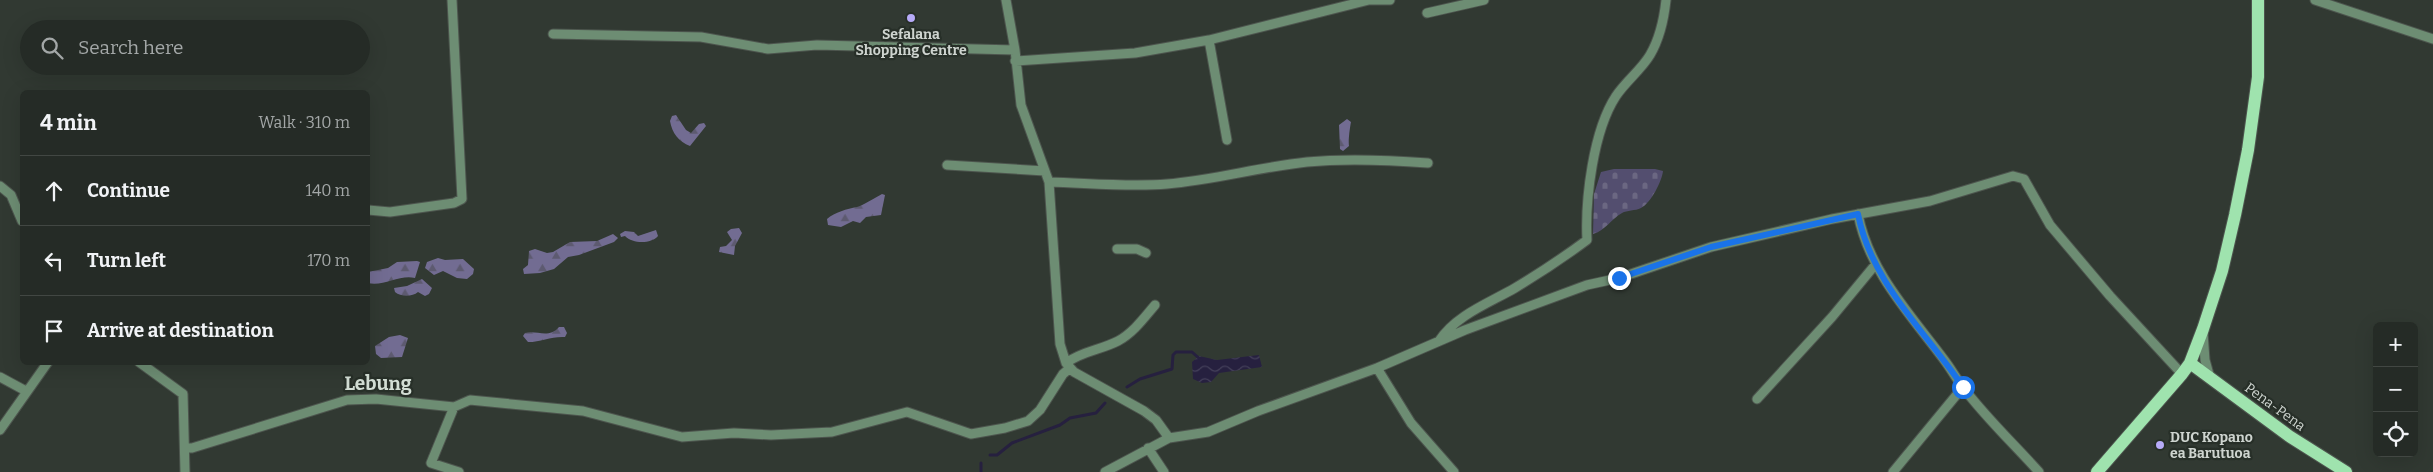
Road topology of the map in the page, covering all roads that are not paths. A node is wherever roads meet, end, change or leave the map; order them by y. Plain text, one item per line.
1 (452, 0) edge
2 (1006, 0) edge
3 (1390, 0) edge
4 (1484, 0) edge
5 (1666, 0) edge
6 (2258, 0) edge
7 (2315, 0) edge
8 (1427, 13) dead end
9 (553, 34) dead end
10 (1209, 40) junction
11 (2433, 40) edge
12 (1015, 50) junction
13 (1015, 61) junction
14 (1227, 140) dead end
15 (1428, 163) dead end
16 (947, 165) dead end
17 (1045, 171) junction
18 (1049, 182) junction
19 (0, 186) edge
20 (370, 210) edge
21 (1858, 214) junction
22 (20, 216) edge
23 (1117, 249) dead end
24 (1146, 253) dead end
25 (1875, 265) junction
26 (1155, 305) dead end
27 (2203, 329) junction
28 (1439, 342) junction
29 (2190, 363) junction
30 (46, 365) edge
31 (143, 365) edge
32 (1068, 365) junction
33 (1377, 368) junction
34 (2182, 374) junction
35 (0, 377) edge
36 (2210, 378) junction
37 (1963, 387) junction
38 (26, 391) junction
39 (1757, 399) dead end
40 (454, 407) junction
41 (0, 430) edge
42 (1169, 438) junction
43 (186, 448) junction
44 (1148, 448) junction
45 (185, 472) edge
46 (459, 472) edge
47 (1105, 472) edge
48 (1164, 472) edge
49 (1454, 472) edge
50 (1893, 472) edge
51 (2039, 472) edge
52 (2098, 472) edge
53 (2346, 472) edge

1 - 20 street
2 - 12 street
3 - 10 street
4 - 8 street
5 - 28 street
6 - 27 main road
7 - 11 street
9 - 12 street
10 - 13 street
10 - 14 street
12 - 13 street
13 - 17 street
15 - 18 street
16 - 17 street
17 - 18 street
18 - 32 street
19 - 22 street
21 - 25 street
21 - 28 street
21 - 34 street
23 - 24 street
25 - 37 street
25 - 39 street
26 - 32 street
27 - 29 main road
27 - 36 street
28 - 33 street
29 - 34 main road
29 - 36 main road, Pena-Pena
30 - 38 street
31 - 43 street
32 - 40 street
32 - 42 street
33 - 42 street
33 - 49 street
34 - 52 main road
35 - 38 street
36 - 53 main road, Pena-Pena
37 - 50 street
37 - 51 street
38 - 41 street
40 - 43 street
40 - 46 street
42 - 44 street
43 - 45 street
44 - 47 street
44 - 48 street

